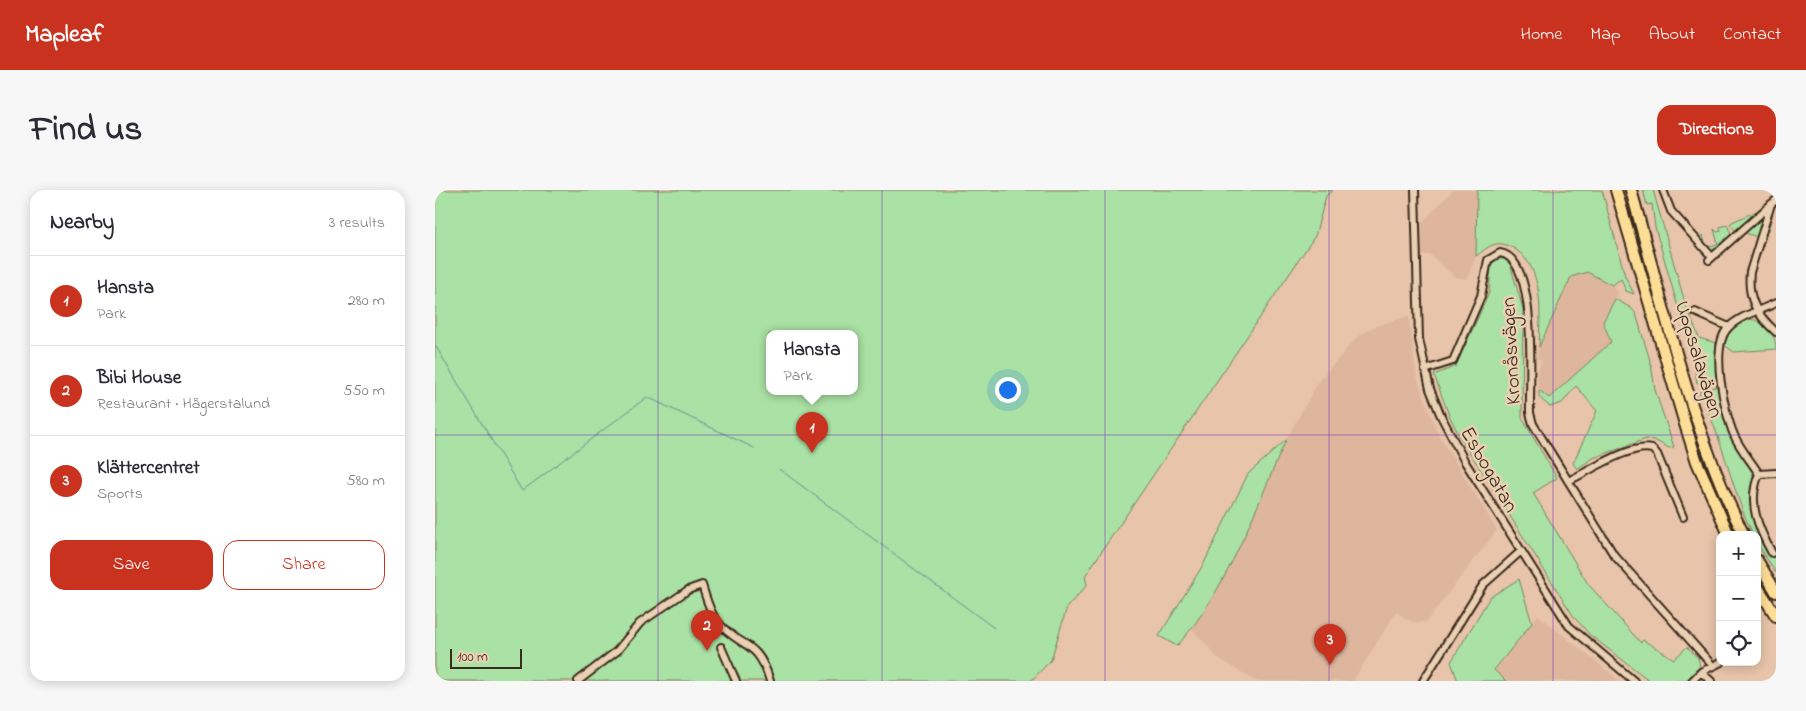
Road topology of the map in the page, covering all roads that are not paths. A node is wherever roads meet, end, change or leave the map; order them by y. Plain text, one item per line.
1 (1415, 190) edge
2 (1611, 190) edge
3 (1616, 190) edge
4 (1631, 190) edge
5 (1663, 190) edge
6 (1773, 202) edge
7 (1635, 257) junction
8 (1776, 303) edge
9 (1695, 312) dead end
10 (1757, 312) junction
11 (1729, 327) junction
12 (1776, 332) edge
13 (1425, 370) junction
14 (1776, 473) edge
15 (1759, 474) junction
16 (1568, 481) junction
17 (1683, 517) dead end
18 (1727, 531) edge
19 (1742, 531) edge
20 (1520, 552) junction
21 (1772, 553) dead end
22 (1761, 567) edge
23 (1761, 592) edge
24 (1776, 592) edge
25 (1776, 616) edge
26 (721, 647) dead end
27 (1716, 664) edge
28 (1713, 666) junction
29 (1701, 672) junction
30 (1630, 680) edge
31 (578, 681) edge
32 (736, 681) edge
33 (770, 681) edge
34 (1423, 681) edge
35 (1692, 681) edge
36 (1711, 681) edge

1 - 13 street, Esbogatan
2 - 7 highway
3 - 7 highway, Uppsalavägen
4 - 19 highway, Uppsalavägen
5 - 6 street
6 - 10 street
7 - 18 highway, Uppsalavägen
8 - 10 street
9 - 11 street
10 - 11 street
10 - 12 street
11 - 15 street
13 - 16 street, Kronåsvägen
13 - 20 street, Esbogatan
14 - 15 street
15 - 21 street
16 - 17 street
16 - 28 street, Kronåsvägen
20 - 30 street, Esbogatan
20 - 34 street
22 - 24 highway
23 - 25 highway
26 - 32 street
27 - 28 street
28 - 29 street
29 - 35 street
29 - 36 street
31 - 33 street

